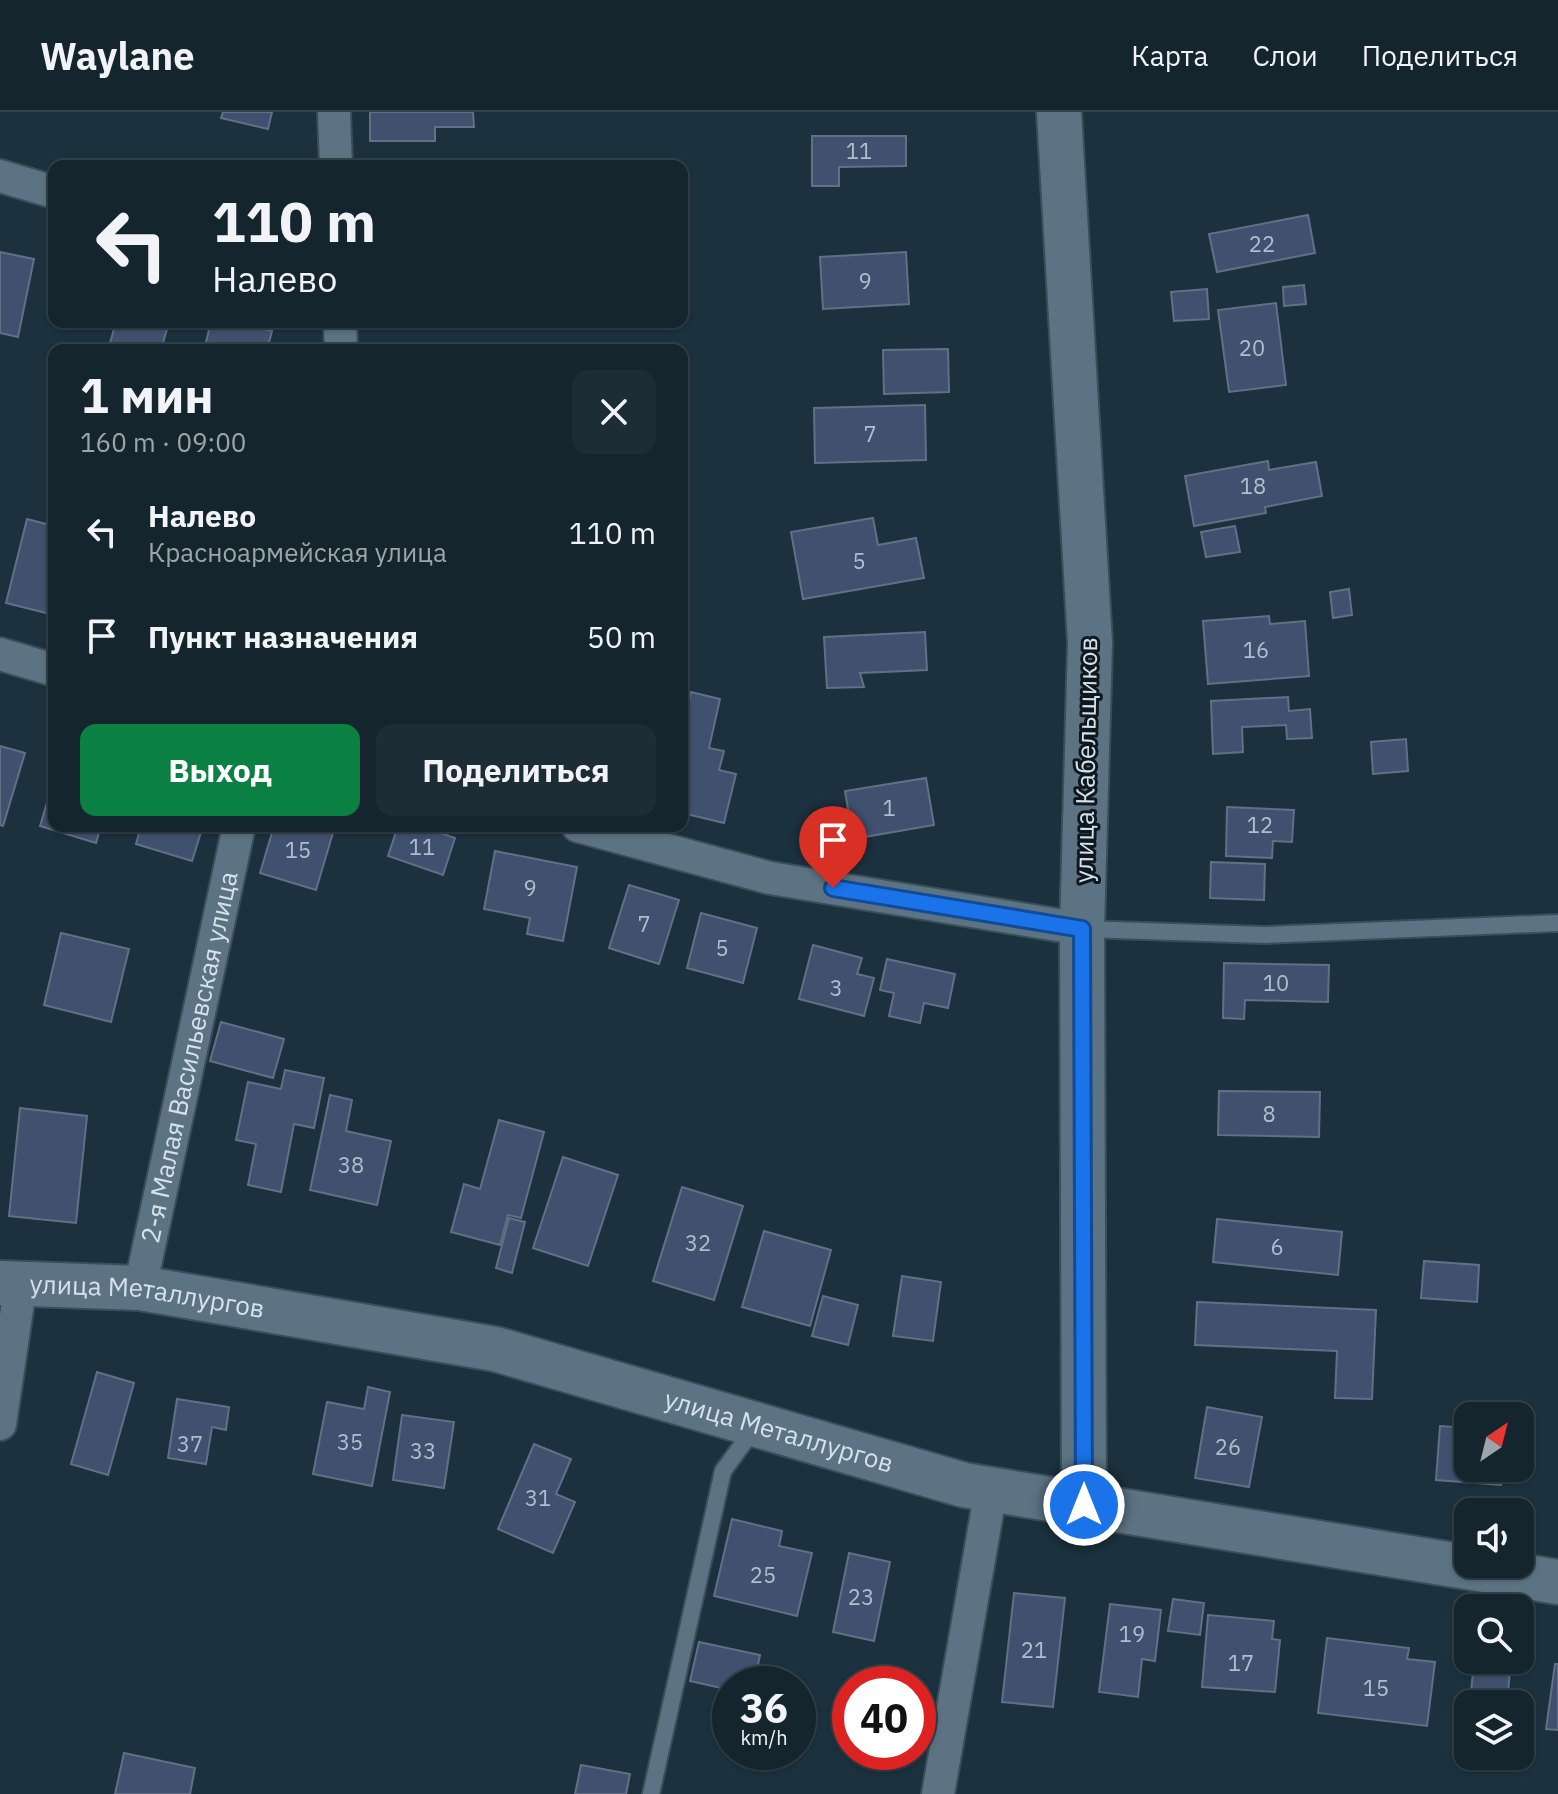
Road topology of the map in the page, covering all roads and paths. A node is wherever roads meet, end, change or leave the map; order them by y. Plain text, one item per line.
1 (334, 112) edge
2 (1059, 112) edge
3 (336, 160) edge
4 (0, 176) edge
5 (48, 190) edge
6 (0, 654) edge
7 (48, 668) edge
8 (238, 832) edge
9 (600, 832) edge
10 (1558, 923) edge
11 (1082, 929) junction
12 (10, 1282) edge
13 (140, 1288) junction
14 (0, 1424) edge
15 (757, 1425) junction
16 (991, 1490) junction
17 (1084, 1505) junction
18 (1558, 1582) edge
19 (651, 1794) edge
20 (938, 1794) edge

1 - 3 street
2 - 11 main road, улица Кабельщиков
4 - 5 street
6 - 7 street
8 - 13 street, 2-я Малая Васильевская улица
9 - 11 street
10 - 11 lane
11 - 17 main road, улица Кабельщиков
12 - 13 main road, улица Металлургов
12 - 14 street
13 - 15 main road, улица Металлургов
15 - 16 main road, улица Металлургов
15 - 19 lane
16 - 17 main road, улица Металлургов
16 - 20 street
17 - 18 main road, улица Металлургов

